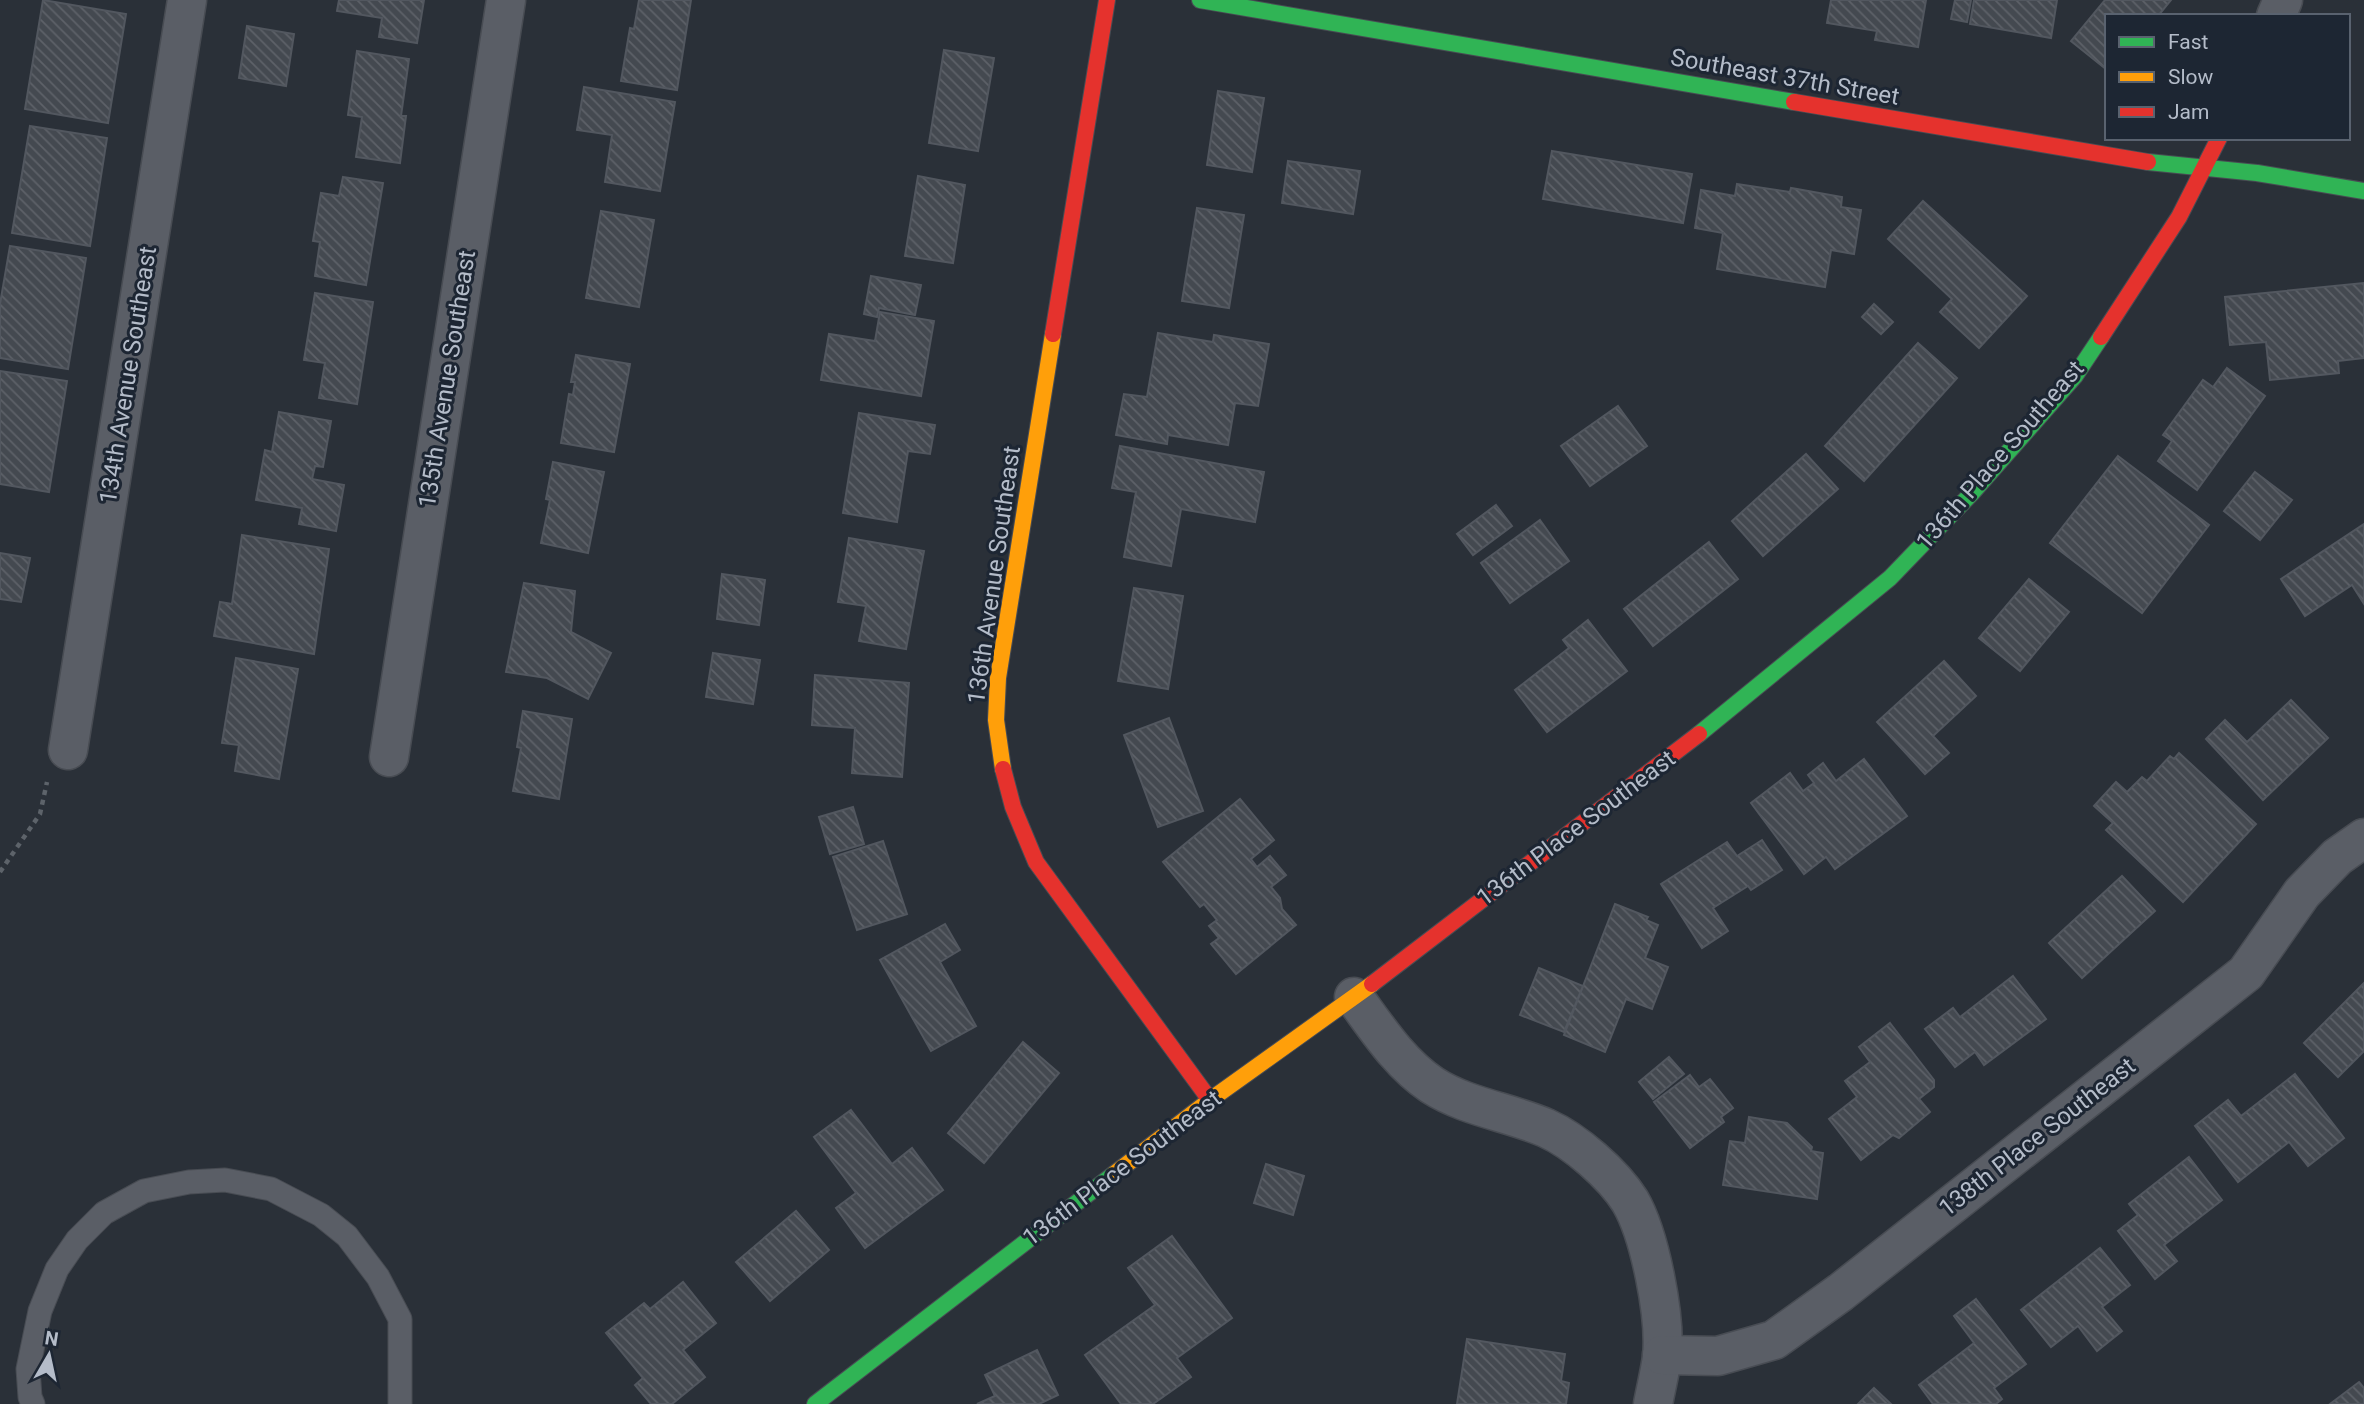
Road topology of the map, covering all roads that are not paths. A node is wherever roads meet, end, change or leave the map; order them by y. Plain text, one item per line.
1 (187, 0) edge
2 (506, 0) edge
3 (1107, 0) edge
4 (1200, 0) edge
5 (2218, 140) edge
6 (2204, 169) junction
7 (2364, 191) edge
8 (389, 757) dead end
9 (56, 760) road end
10 (2364, 838) edge
11 (1354, 997) junction
12 (1210, 1100) junction
13 (1662, 1355) junction
14 (33, 1404) edge
15 (400, 1404) edge
16 (816, 1404) edge
17 (1653, 1404) edge

1 - 9 street, 134th Avenue Southeast
2 - 8 street, 135th Avenue Southeast
3 - 12 street, 136th Avenue Southeast
4 - 6 street, Southeast 37th Street
5 - 6 street, 136th Place Southeast
6 - 7 street, Southeast 37th Street
6 - 11 street, 136th Place Southeast
10 - 13 street, 138th Place Southeast
11 - 12 street, 136th Place Southeast
11 - 13 street
12 - 16 street, 136th Place Southeast
13 - 17 street
14 - 15 lane

